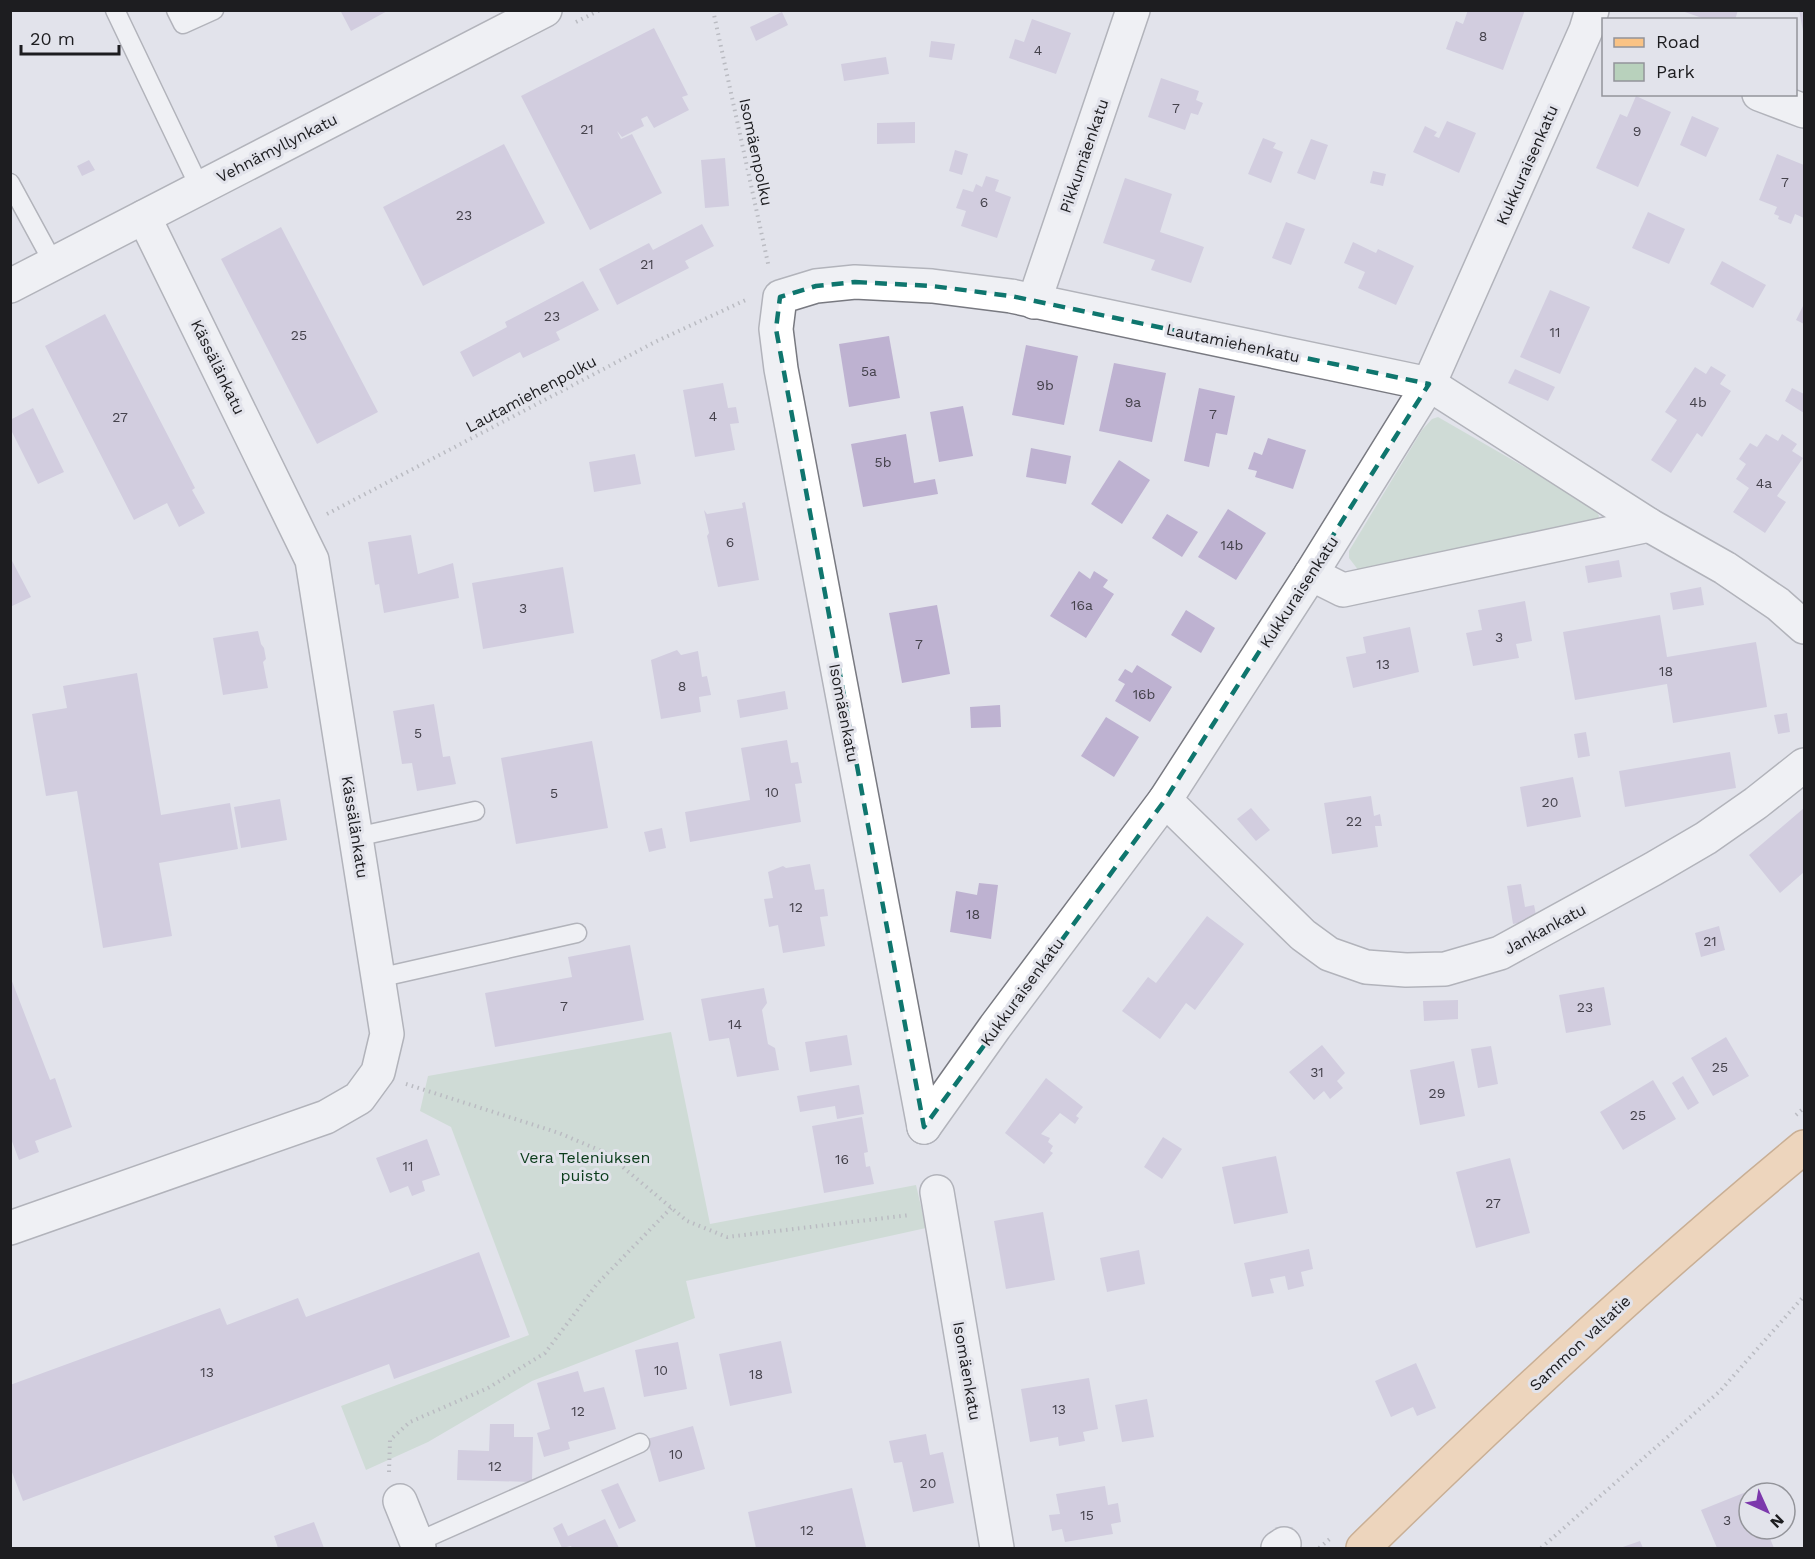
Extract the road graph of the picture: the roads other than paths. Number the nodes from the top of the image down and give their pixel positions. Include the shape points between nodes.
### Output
1 (115, 10) edge
2 (176, 10) edge
3 (214, 10) edge
4 (545, 10) edge
5 (1133, 10) edge
6 (1594, 26) edge
7 (1764, 96) edge
8 (1804, 111) edge
9 (10, 183) edge
10 (200, 188) junction
11 (144, 217) junction
12 (54, 264) junction
13 (10, 286) edge
14 (780, 297) joint
15 (1034, 302) junction
16 (1429, 384) junction
17 (1649, 525) junction
18 (1311, 574) junction
19 (1804, 627) edge
20 (1804, 765) edge
21 (1165, 800) junction
22 (475, 811) dead end
23 (356, 837) junction
24 (577, 933) dead end
25 (378, 978) junction
26 (924, 1127) joint
27 (1804, 1147) edge
28 (938, 1202) road end
29 (10, 1228) edge
30 (640, 1443) dead end
31 (400, 1501) road end
32 (418, 1545) edge
33 (998, 1548) edge
34 (1363, 1548) edge

1 - 10 lane
2 - 3 lane via 183,24
4 - 10 street, Vehnämyllynkatu
5 - 15 street, Pikkumäenkatu
6 - 16 street, Kukkuraisenkatu
7 - 8 street
9 - 12 lane
10 - 11 street, Vehnämyllynkatu
11 - 12 street, Vehnämyllynkatu
11 - 23 street, Kässälänkatu via 312,560
12 - 13 street, Vehnämyllynkatu
14 - 15 street, Lautamiehenkatu via 816,286 855,282 932,286
14 - 26 street, Isomäenkatu via 776,329 781,369
15 - 16 street, Lautamiehenkatu
16 - 17 street, Lautamiehenkatu
16 - 18 street, Kukkuraisenkatu
17 - 18 street via 1343,590
17 - 19 street, Lautamiehenkatu via 1725,568
18 - 21 street, Kukkuraisenkatu
20 - 21 street, Jankankatu via 1706,838 1653,869 1500,953 1445,969 1366,967 1329,954 1303,935
21 - 26 street, Kukkuraisenkatu
22 - 23 lane
23 - 25 street, Kässälänkatu
24 - 25 lane
25 - 29 street, Kässälänkatu via 387,1034 378,1072 360,1098 326,1117
27 - 34 main road, Sammon valtatie via 1715,1220 1583,1339
28 - 33 street, Isomäenkatu
30 - 32 lane
31 - 32 street

